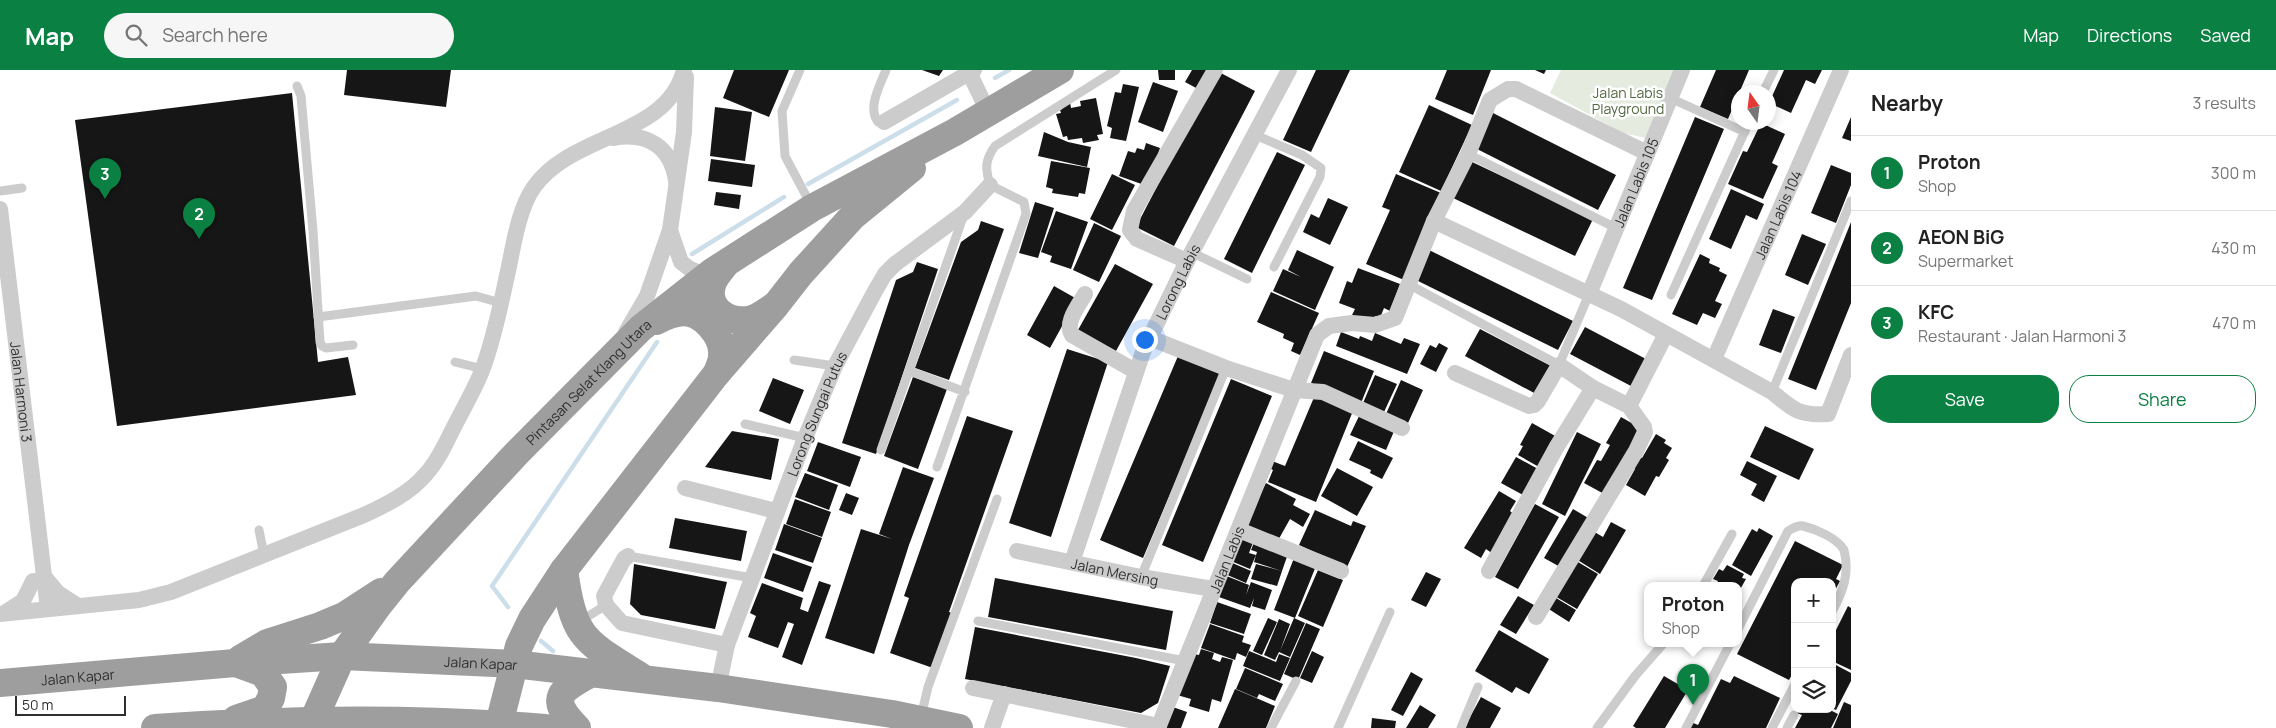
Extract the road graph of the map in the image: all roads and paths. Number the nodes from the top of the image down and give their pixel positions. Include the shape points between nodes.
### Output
1 (685, 70) edge
2 (800, 70) edge
3 (886, 70) edge
4 (1060, 70) edge
5 (1116, 70) edge
6 (1215, 70) edge
7 (1289, 70) edge
8 (1682, 70) edge
9 (1774, 70) edge
10 (1841, 70) edge
11 (970, 71) edge
12 (1766, 85) edge
13 (297, 86) dead end
14 (1670, 98) junction
15 (988, 112) junction
16 (884, 122) joint
17 (955, 132) junction
18 (1745, 132) joint
19 (1255, 136) junction
20 (594, 142) junction
21 (1647, 153) junction
22 (1468, 154) junction
23 (990, 185) junction
24 (22, 188) dead end
25 (678, 189) junction
26 (0, 190) edge
27 (1851, 203) edge
28 (812, 208) junction
29 (0, 209) edge
30 (965, 212) junction
31 (1434, 221) junction
32 (1616, 228) junction
33 (670, 230) junction
34 (1, 232) edge
35 (1189, 256) junction
36 (1274, 268) dead end
37 (718, 269) junction
38 (1247, 279) dead end
39 (1408, 284) junction
40 (1085, 294) dead end
41 (1589, 294) junction
42 (1671, 295) dead end
43 (0, 301) edge
44 (501, 303) junction
45 (776, 305) junction
46 (318, 317) junction
47 (641, 328) junction
48 (1666, 334) junction
49 (1150, 338) junction
50 (353, 345) dead end
51 (1851, 355) edge
52 (613, 356) junction
53 (1714, 359) junction
54 (794, 360) dead end
55 (455, 362) dead end
56 (1559, 365) junction
57 (835, 366) junction
58 (1226, 368) junction
59 (483, 369) junction
60 (910, 371) junction
61 (1135, 371) junction
62 (717, 373) junction
63 (1455, 373) dead end
64 (1593, 388) junction
65 (1294, 390) junction
66 (965, 392) junction
67 (1772, 392) junction
68 (1629, 406) junction
69 (745, 424) dead end
70 (1402, 428) dead end
71 (805, 438) junction
72 (881, 450) dead end
73 (937, 466) dead end
74 (685, 488) dead end
75 (997, 499) dead end
76 (776, 511) junction
77 (259, 530) dead end
78 (1238, 530) junction
79 (1732, 534) dead end
80 (1017, 551) dead end
81 (264, 555) junction
82 (628, 556) joint
83 (1072, 562) junction
84 (564, 570) junction
85 (1342, 571) dead end
86 (1489, 571) dead end
87 (38, 578) junction
88 (752, 578) junction
89 (1141, 578) junction
90 (398, 582) junction
91 (1705, 582) edge
92 (1213, 589) junction
93 (1836, 604) edge
94 (606, 605) junction
95 (78, 606) junction
96 (42, 610) junction
97 (1390, 612) dead end
98 (1, 614) edge
99 (1536, 617) dead end
100 (978, 621) dead end
101 (1742, 621) edge
102 (576, 624) junction
103 (727, 645) junction
104 (1660, 647) edge
105 (1728, 647) edge
106 (342, 656) junction
107 (1185, 661) junction
108 (235, 663) junction
109 (514, 664) junction
110 (592, 673) junction
111 (646, 679) junction
112 (1296, 681) dead end
113 (0, 683) edge
114 (1478, 686) dead end
115 (718, 688) junction
116 (973, 688) dead end
117 (1791, 692) edge
118 (1004, 694) junction
119 (1794, 715) dead end
120 (920, 720) junction
121 (213, 724) junction
122 (312, 724) edge
123 (499, 726) edge
124 (1158, 727) edge
125 (155, 728) edge
126 (545, 728) edge
127 (577, 728) edge
128 (959, 728) edge
129 (992, 728) edge
130 (1272, 728) edge
131 (1338, 728) edge
132 (1461, 728) edge
133 (1597, 728) edge
134 (1686, 728) edge
135 (1772, 728) edge
136 (1787, 728) edge

1 - 20 street via 673,96 659,108 623,131
1 - 25 street via 684,132
2 - 28 lane via 782,111 785,156
3 - 16 lane via 873,112 878,122
4 - 15 highway, Pintasan Selat Klang Utara
5 - 23 lane via 996,146 986,158
6 - 35 street via 1134,211 1130,230 1138,239
7 - 19 street, Lorong Labis
8 - 14 street, Jalan Labis 105
9 - 12 lane
10 - 53 street, Jalan Labis 104
11 - 15 street
11 - 16 street
13 - 46 lane via 301,96 310,192
14 - 18 lane
14 - 21 street, Jalan Labis 105
15 - 17 highway, Pintasan Selat Klang Utara
17 - 28 highway, Pintasan Selat Klang Utara
17 - 45 highway, Pintasan Selat Klang Utara via 852,218 800,273
18 - 42 lane
19 - 35 street, Lorong Labis
19 - 36 lane via 1302,155 1321,168 1320,177
20 - 25 street via 623,136 652,141 671,162
20 - 44 street via 550,168 533,188 520,220
21 - 22 street, Jalan Labis via 1516,89 1490,100
21 - 32 street, Jalan Labis 105
22 - 31 street, Jalan Labis
22 - 32 lane
23 - 30 street, Lorong Sungai Putus
23 - 66 lane via 1024,202 1026,214
24 - 26 lane
25 - 33 street
27 - 67 lane
28 - 37 highway, Pintasan Selat Klang Utara
29 - 34 street, Jalan Harmoni 3
30 - 57 street, Lorong Sungai Putus via 885,274
30 - 60 lane
31 - 39 street, Jalan Labis
31 - 41 street
32 - 41 street, Jalan Labis 105
33 - 37 street via 681,262 700,273
33 - 52 street via 647,296
34 - 87 street, Jalan Harmoni 3
35 - 38 lane
35 - 49 street, Lorong Labis
37 - 45 highway via 712,283 712,297 716,310 726,318 754,319
37 - 47 highway, Pintasan Selat Klang Utara
39 - 56 lane
39 - 65 street, Jalan Labis via 1395,318 1375,325 1329,326 1317,336
40 - 61 street via 1069,323 1072,335
41 - 48 street
41 - 56 lane
43 - 87 street, Jalan Harmoni 3
44 - 46 lane via 476,296
44 - 59 street
45 - 62 highway, Pintasan Selat Klang Utara
46 - 50 lane via 322,346
47 - 52 highway, Pintasan Selat Klang Utara
47 - 62 highway via 671,313 698,314 719,338 722,356
48 - 53 street
48 - 68 street
49 - 58 street
49 - 61 street, Lorong Labis
51 - 67 street via 1828,414 1810,415 1794,411
52 - 90 highway, Pintasan Selat Klang Utara via 516,454
53 - 67 street
54 - 57 lane
55 - 59 lane
56 - 63 street via 1538,401 1529,406
56 - 64 street
57 - 71 street, Lorong Sungai Putus
58 - 65 street
58 - 89 lane
59 - 81 street via 440,455 410,489 364,515
60 - 66 lane
60 - 72 lane
61 - 83 street, Lorong Labis
62 - 84 highway, Pintasan Selat Klang Utara
64 - 68 street
64 - 86 street via 1556,448
65 - 70 street via 1323,392
65 - 78 street, Jalan Labis
66 - 73 lane
68 - 99 street via 1644,427 1641,442
69 - 71 lane
71 - 76 street, Lorong Sungai Putus
74 - 76 street
75 - 120 lane via 928,687
76 - 88 street, Lorong Sungai Putus
77 - 81 lane
78 - 85 street
78 - 92 street, Jalan Labis
79 - 91 lane
80 - 83 street, Jalan Mersing
81 - 95 street via 171,592 139,600
82 - 88 lane
82 - 94 street via 604,596
83 - 89 street, Jalan Mersing
84 - 102 highway
84 - 109 highway, Pintasan Selat Klang Utara via 532,619
87 - 95 street
87 - 96 street, Jalan Harmoni 3
87 - 98 street via 23,601
88 - 103 street, Lorong Sungai Putus
89 - 92 street, Jalan Mersing
90 - 106 highway, Pintasan Selat Klang Utara
90 - 108 highway via 344,616 267,643
92 - 107 street, Jalan Labis
93 - 101 lane via 1846,579 1844,550 1833,539 1797,526 1788,531
94 - 102 lane
94 - 103 street via 622,623
95 - 96 street
96 - 98 street
97 - 131 lane
100 - 107 lane
102 - 111 highway via 584,637 597,648
103 - 115 street, Lorong Sungai Putus
104 - 133 lane
105 - 134 lane
106 - 108 highway, Jalan Kapar
106 - 109 highway, Jalan Kapar
106 - 122 highway, Pintasan Selat Klang Utara
107 - 124 street, Jalan Labis
108 - 113 highway, Jalan Kapar
108 - 121 highway via 263,673 272,687 271,698 264,709 251,715
109 - 110 highway, Jalan Kapar
109 - 123 highway, Pintasan Selat Klang Utara
110 - 111 highway, Jalan Kapar
110 - 127 highway via 562,692 560,704 563,714
111 - 115 highway, Jalan Kapar
112 - 130 lane
114 - 132 lane
115 - 120 highway, Jalan Kapar
116 - 118 street
117 - 135 lane
118 - 124 street
118 - 129 street
119 - 136 lane
120 - 128 highway, Jalan Kapar
121 - 122 highway
121 - 125 highway
122 - 123 highway
123 - 126 highway

